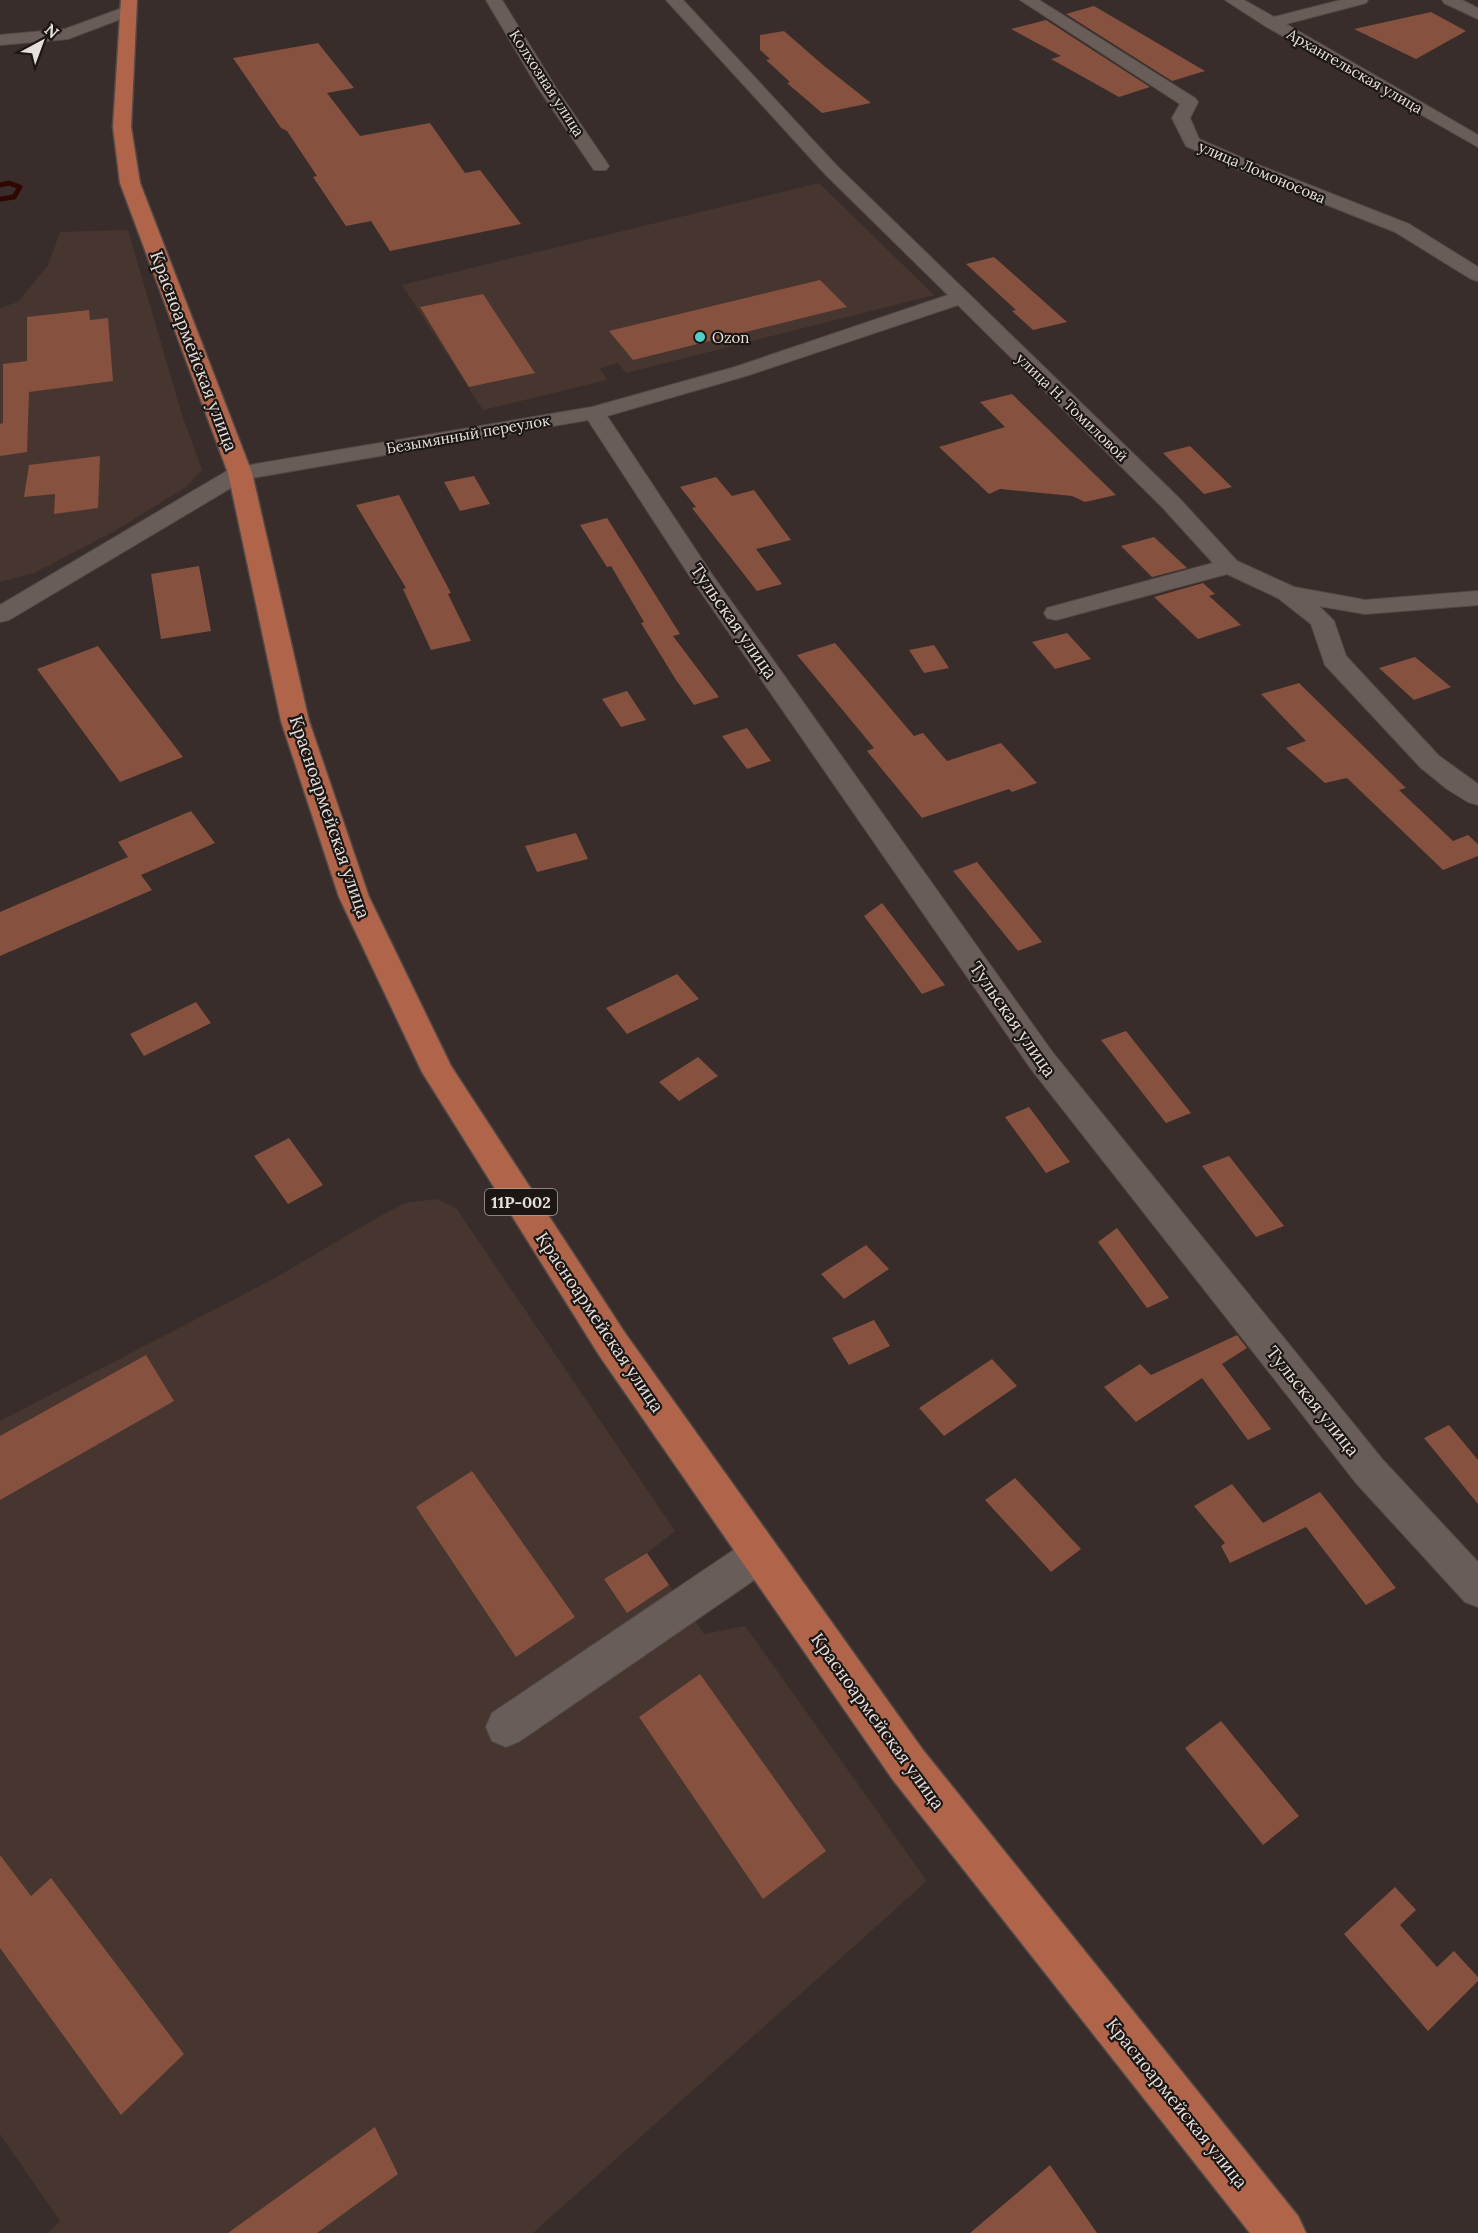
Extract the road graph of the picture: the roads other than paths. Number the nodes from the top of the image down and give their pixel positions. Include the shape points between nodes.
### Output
1 (494, 0) edge
2 (675, 0) edge
3 (1028, 0) edge
4 (1233, 0) edge
5 (1360, 0) edge
6 (1450, 0) edge
7 (1478, 14) edge
8 (1271, 23) junction
9 (120, 27) edge
10 (68, 34) junction
11 (0, 40) edge
12 (1478, 142) edge
13 (600, 166) dead end
14 (1478, 275) edge
15 (960, 298) junction
16 (594, 413) junction
17 (240, 473) junction
18 (1229, 567) junction
19 (1287, 593) junction
20 (1478, 598) edge
21 (1056, 613) dead end
22 (0, 615) edge
23 (1477, 795) edge
24 (760, 1554) junction
25 (1478, 1589) edge
26 (506, 1727) dead end
27 (1281, 2233) edge

1 - 13 street, Колхозная улица
2 - 15 street, улица Н. Томиловой via 831,170
3 - 14 street, улица Ломоносова via 1189,102 1181,118 1192,142 1402,228
4 - 8 street, Архангельская улица
5 - 8 street
6 - 7 street
8 - 12 street, Архангельская улица
9 - 10 street
9 - 10 street
9 - 17 main road, Красноармейская улица / 11Р-002 via 122,127 130,183
10 - 11 street
15 - 16 street, Безымянный переулок via 742,371
15 - 18 street, улица Н. Томиловой via 1171,503
16 - 17 street, Безымянный переулок
16 - 25 street, Тульская улица via 701,575 1042,1061 1369,1471
17 - 22 street, Безымянный переулок
17 - 24 main road, Красноармейская улица / 11Р-002 via 298,732 354,897 438,1072 612,1344
18 - 19 street, улица Н. Томиловой
18 - 21 street
19 - 20 street via 1365,607
19 - 23 street, улица Н. Томиловой via 1322,621 1334,659 1430,762
24 - 26 street
24 - 27 main road, Красноармейская улица / 11Р-002 via 908,1765

